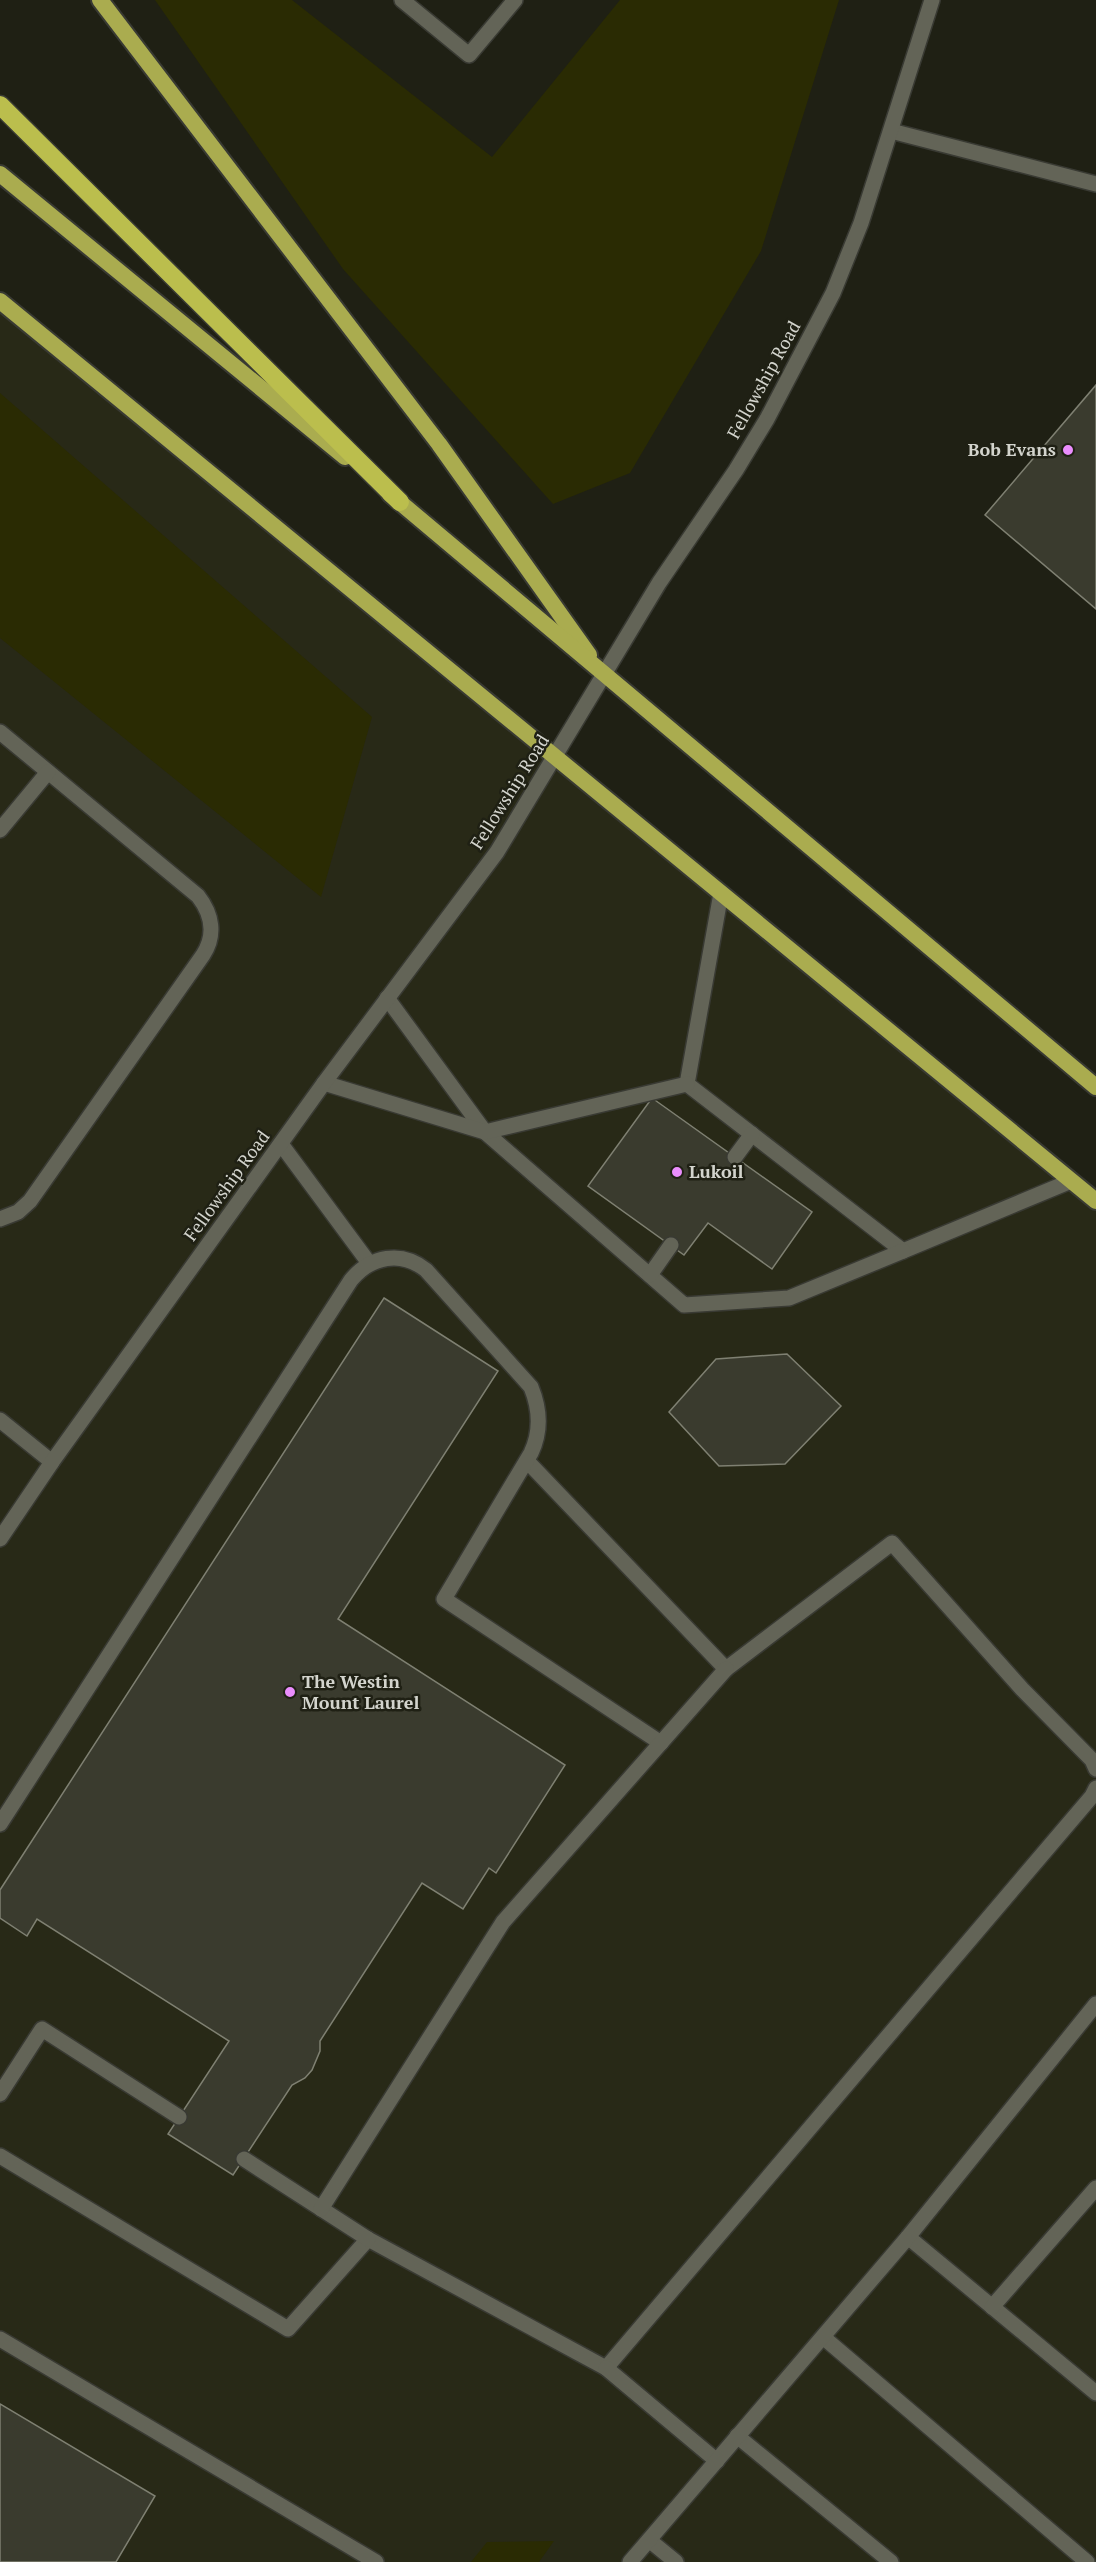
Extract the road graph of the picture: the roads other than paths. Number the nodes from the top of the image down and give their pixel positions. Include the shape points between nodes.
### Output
1 (100, 0) edge
2 (402, 0) edge
3 (515, 0) edge
4 (932, 0) edge
5 (0, 105) edge
6 (891, 131) junction
7 (0, 174) edge
8 (1096, 184) edge
9 (0, 302) edge
10 (400, 502) junction
11 (604, 675) junction
12 (0, 732) edge
13 (555, 759) junction
14 (48, 772) junction
15 (0, 830) edge
16 (721, 893) junction
17 (387, 998) junction
18 (324, 1083) junction
19 (687, 1084) junction
20 (1096, 1087) edge
21 (485, 1132) junction
22 (752, 1134) junction
23 (281, 1144) junction
24 (735, 1157) dead end
25 (1071, 1181) junction
26 (1096, 1201) edge
27 (0, 1219) edge
28 (671, 1245) dead end
29 (903, 1251) junction
30 (369, 1263) junction
31 (650, 1275) junction
32 (0, 1420) edge
33 (527, 1461) junction
34 (52, 1462) junction
35 (0, 1539) edge
36 (726, 1668) junction
37 (661, 1743) junction
38 (1096, 1769) edge
39 (1096, 1788) edge
40 (0, 1824) edge
41 (1096, 2004) edge
42 (0, 2094) edge
43 (179, 2117) dead end
44 (0, 2156) edge
45 (244, 2159) dead end
46 (1096, 2188) edge
47 (321, 2209) junction
48 (908, 2237) junction
49 (368, 2239) junction
50 (992, 2307) junction
51 (823, 2337) junction
52 (0, 2339) edge
53 (606, 2368) junction
54 (1096, 2393) edge
55 (737, 2436) junction
56 (717, 2461) junction
57 (649, 2540) junction
58 (376, 2562) edge
59 (630, 2562) edge
60 (676, 2562) edge
61 (891, 2562) edge
62 (1087, 2562) edge

1 - 11 highway via 439,444
2 - 3 street via 469,55
4 - 6 street, Fellowship Road
5 - 10 highway
6 - 8 street
6 - 11 street, Fellowship Road via 861,223 802,356 736,470 659,583
7 - 10 highway
9 - 13 highway
10 - 11 highway
11 - 13 street, Fellowship Road
11 - 20 highway
12 - 14 street
13 - 16 highway
13 - 17 street, Fellowship Road via 497,852
14 - 15 street
14 - 27 street via 198,896 209,915 211,936 203,956 30,1201 18,1212
16 - 19 street
16 - 25 highway
17 - 18 street, Fellowship Road
17 - 21 street
18 - 21 street
18 - 23 street, Fellowship Road
19 - 21 street
19 - 22 street
21 - 31 street
22 - 24 street
22 - 29 street
23 - 30 street
23 - 34 street, Fellowship Road
25 - 26 highway
25 - 29 street
28 - 31 street
29 - 31 street via 789,1298 684,1305
30 - 33 street via 399,1257 422,1266 531,1387 537,1403 538,1429
30 - 40 street via 351,1280
32 - 34 street
33 - 36 street
33 - 37 street via 444,1599
34 - 35 street, Fellowship Road
36 - 37 street
36 - 38 street via 892,1543 1022,1689 1092,1760
37 - 47 street via 503,1922
39 - 53 street
41 - 48 street
42 - 43 street via 42,2029
44 - 49 street via 288,2329
45 - 47 street
46 - 50 street
47 - 49 street
48 - 50 street
48 - 51 street
49 - 53 street
50 - 54 street
51 - 55 street
51 - 62 street
52 - 58 street
53 - 56 street
55 - 56 street
55 - 61 street
56 - 57 street
57 - 59 street
57 - 60 street

